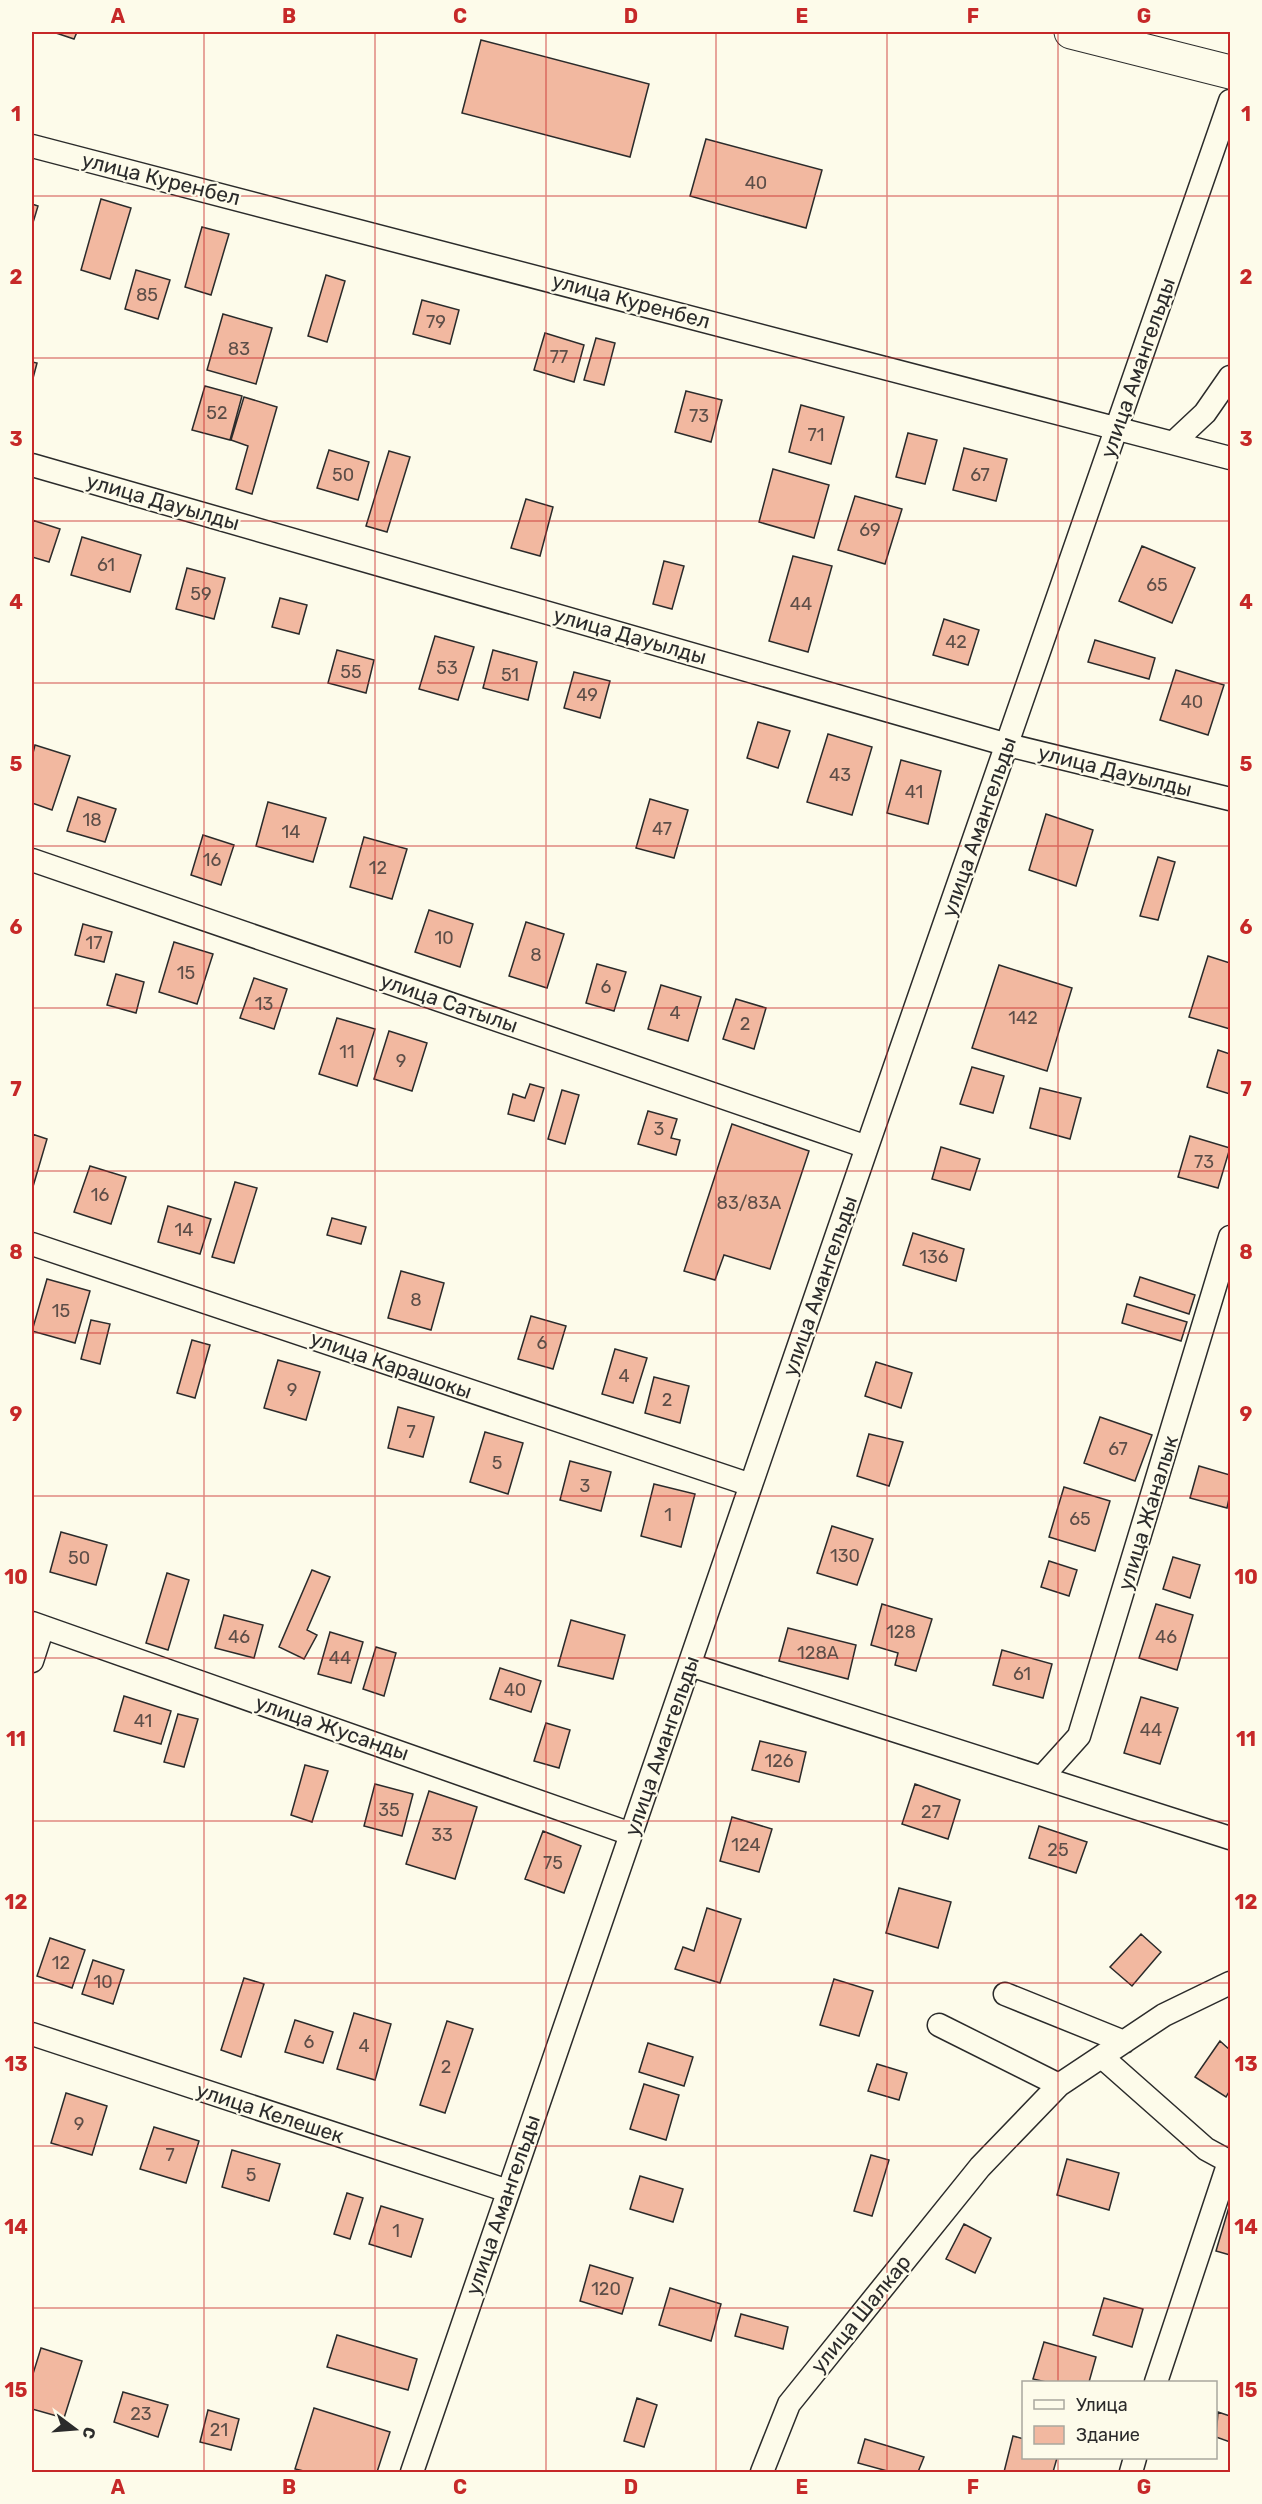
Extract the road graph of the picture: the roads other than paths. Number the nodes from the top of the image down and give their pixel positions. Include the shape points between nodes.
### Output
1 (1071, 32) edge
2 (1230, 72) edge
3 (1230, 101) edge
4 (32, 146) edge
5 (1230, 377) edge
6 (1117, 429) junction
7 (1173, 443) junction
8 (1230, 458) edge
9 (32, 465) edge
10 (1008, 745) junction
11 (1230, 799) edge
12 (32, 860) edge
13 (867, 1148) junction
14 (1230, 1237) edge
15 (32, 1244) edge
16 (752, 1485) junction
17 (38, 1625) edge
18 (32, 1661) edge
19 (690, 1665) junction
20 (1042, 1777) junction
21 (632, 1834) junction
22 (1230, 1838) edge
23 (1230, 1983) edge
24 (1005, 1994) dead end
25 (939, 2025) dead end
26 (32, 2034) edge
27 (1124, 2042) junction
28 (1102, 2056) junction
29 (1059, 2085) junction
30 (1230, 2162) edge
31 (508, 2192) junction
32 (1156, 2381) edge
33 (412, 2472) edge
34 (762, 2472) edge

1 - 2 highway
3 - 6 street, улица Амангельды
4 - 6 street, улица Куренбел
5 - 7 street via 1204,413
6 - 7 street, улица Куренбел
6 - 10 street, улица Амангельды
7 - 8 street, улица Куренбел
9 - 10 street, улица Дауылды
10 - 11 street, улица Дауылды
10 - 13 street, улица Амангельды
12 - 13 street, улица Сатылы
13 - 16 street, улица Амангельды
14 - 20 street, улица Жаналык via 1079,1736
15 - 16 street, улица Карашокы
16 - 19 street, улица Амангельды
17 - 18 street
17 - 21 street, улица Жусанды
19 - 20 street
19 - 21 street, улица Амангельды
20 - 22 street
21 - 31 street, улица Амангельды
23 - 27 street, улица Шалкар via 1164,2015
24 - 27 street
25 - 29 street
26 - 31 street, улица Келешек
27 - 28 street, улица Шалкар
28 - 29 street, улица Шалкар
28 - 30 street via 1206,2149
29 - 34 street, улица Шалкар via 980,2167 789,2404
30 - 32 street
31 - 33 street, улица Амангельды

